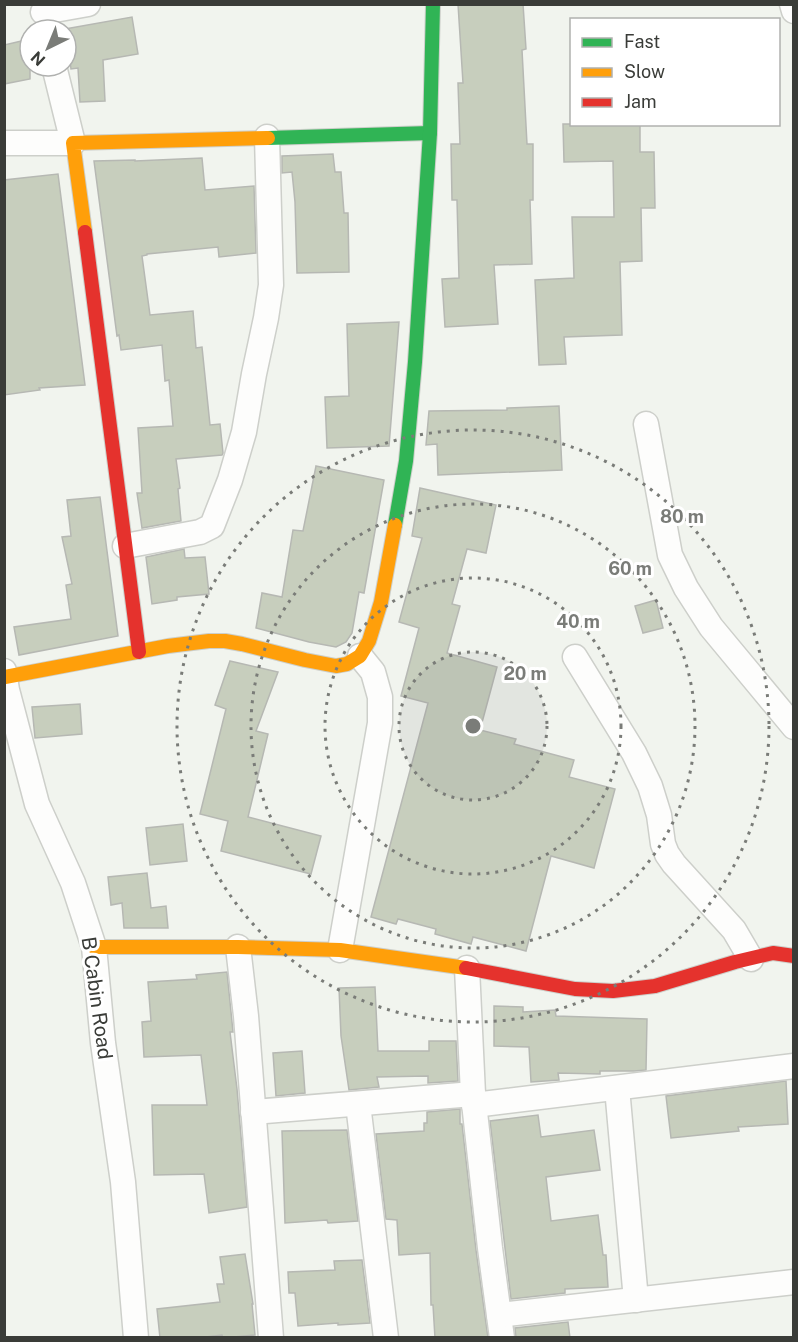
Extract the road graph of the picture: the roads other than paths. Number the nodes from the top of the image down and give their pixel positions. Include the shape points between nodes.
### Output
1 (88, 4) edge
2 (433, 4) edge
3 (792, 4) edge
4 (794, 11) edge
5 (43, 16) edge
6 (57, 78) edge
7 (430, 133) junction
8 (267, 136) junction
9 (4, 143) edge
10 (73, 143) junction
11 (646, 424) dead end
12 (125, 546) junction
13 (139, 652) junction
14 (360, 656) junction
15 (574, 657) dead end
16 (4, 671) edge
17 (5, 677) edge
18 (794, 727) edge
19 (794, 936) edge
20 (94, 947) junction
21 (238, 947) junction
22 (340, 950) junction
23 (773, 956) edge
24 (467, 968) junction
25 (794, 1066) edge
26 (617, 1088) junction
27 (474, 1099) junction
28 (358, 1104) junction
29 (254, 1112) junction
30 (794, 1282) edge
31 (636, 1300) junction
32 (500, 1326) edge
33 (136, 1338) edge
34 (271, 1338) edge
35 (386, 1338) edge

1 - 5 street
2 - 7 street
3 - 4 street
6 - 10 street
7 - 8 street
7 - 14 street via 406,461 381,602
8 - 10 street
8 - 12 street via 271,285 244,432 230,480 212,526 200,532
9 - 10 street
10 - 12 street
11 - 18 street via 670,555 686,588 711,627
12 - 13 street
13 - 14 street via 217,641 336,666
13 - 17 street
14 - 22 street via 373,672 380,697 380,723
15 - 23 street via 650,786 667,854 734,930
16 - 17 street, B Cabin Road
17 - 20 street, B Cabin Road via 37,804 73,883
19 - 23 street
20 - 21 street
20 - 33 street, B Cabin Road via 123,1182
21 - 22 street
21 - 29 street
22 - 24 street
23 - 24 street via 656,986 614,991 575,989
24 - 27 street
25 - 26 street
26 - 27 street
26 - 31 street
27 - 28 street
27 - 32 street
28 - 29 street
28 - 35 street
29 - 34 street
30 - 31 street
31 - 32 street

